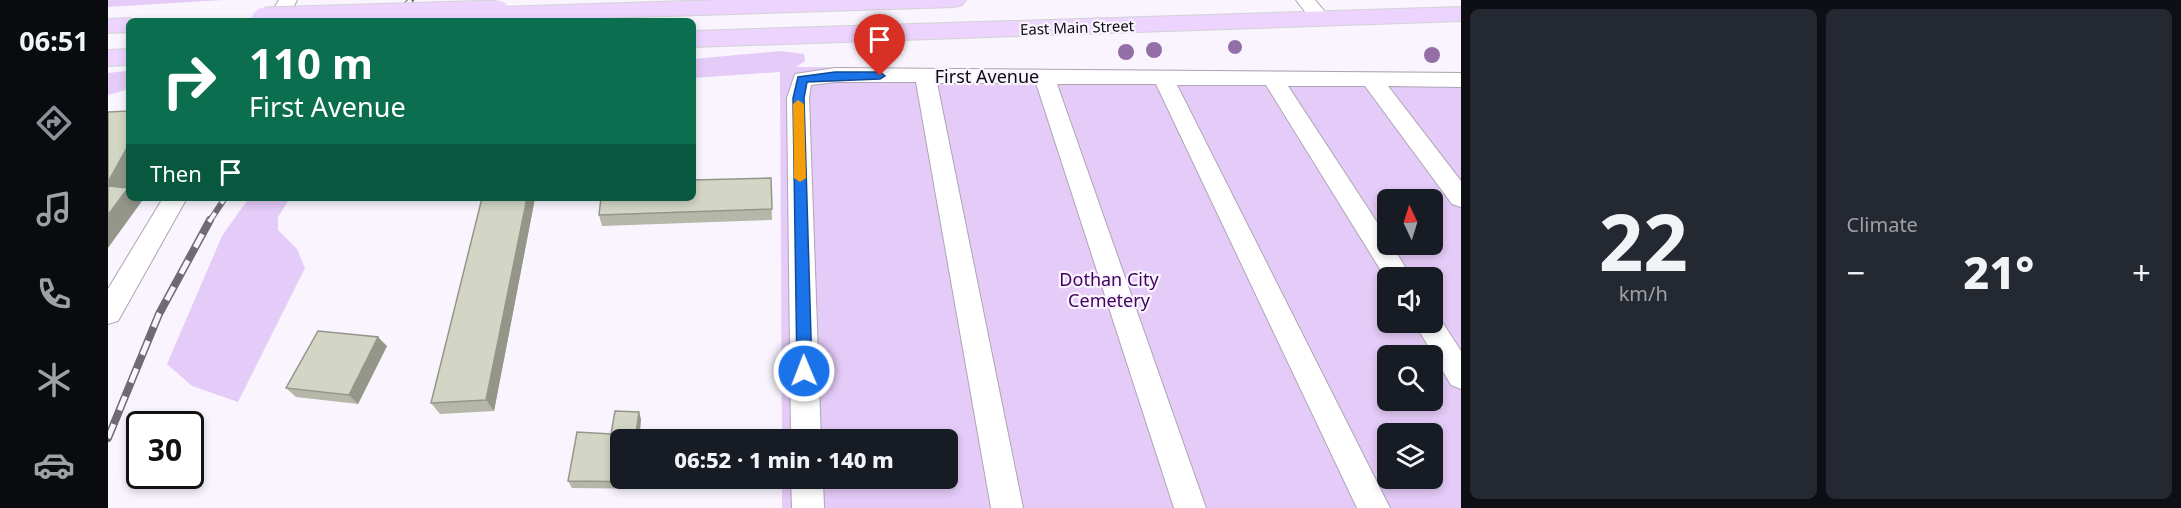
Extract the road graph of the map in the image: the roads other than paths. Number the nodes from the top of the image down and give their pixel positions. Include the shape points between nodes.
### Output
1 (288, 0) edge
2 (954, 0) edge
3 (1305, 0) edge
4 (1461, 14) edge
5 (278, 18) edge
6 (364, 18) edge
7 (1321, 19) junction
8 (696, 39) edge
9 (126, 57) edge
10 (108, 58) edge
11 (925, 76) junction
12 (1044, 77) junction
13 (1163, 78) junction
14 (1273, 78) junction
15 (1371, 79) junction
16 (1461, 80) edge
17 (1461, 198) edge
18 (173, 201) edge
19 (1392, 267) edge
20 (108, 313) edge
21 (1434, 333) edge
22 (1461, 376) edge
23 (806, 429) edge
24 (807, 489) edge
25 (808, 508) edge
26 (1007, 508) edge
27 (1190, 508) edge
28 (1374, 508) edge

1 - 5 street
2 - 6 main road, bridge
3 - 7 street
4 - 7 main road, East Main Street
7 - 8 main road, East Main Street
9 - 10 main road
11 - 12 street, First Avenue
11 - 23 street, First Avenue via 835,75 802,79 798,98
11 - 26 street
12 - 13 street, First Avenue
12 - 27 street
13 - 14 street, First Avenue
13 - 28 street
14 - 15 street, First Avenue
14 - 19 street
15 - 16 street, First Avenue
15 - 17 street
18 - 20 street
21 - 22 street
24 - 25 street

